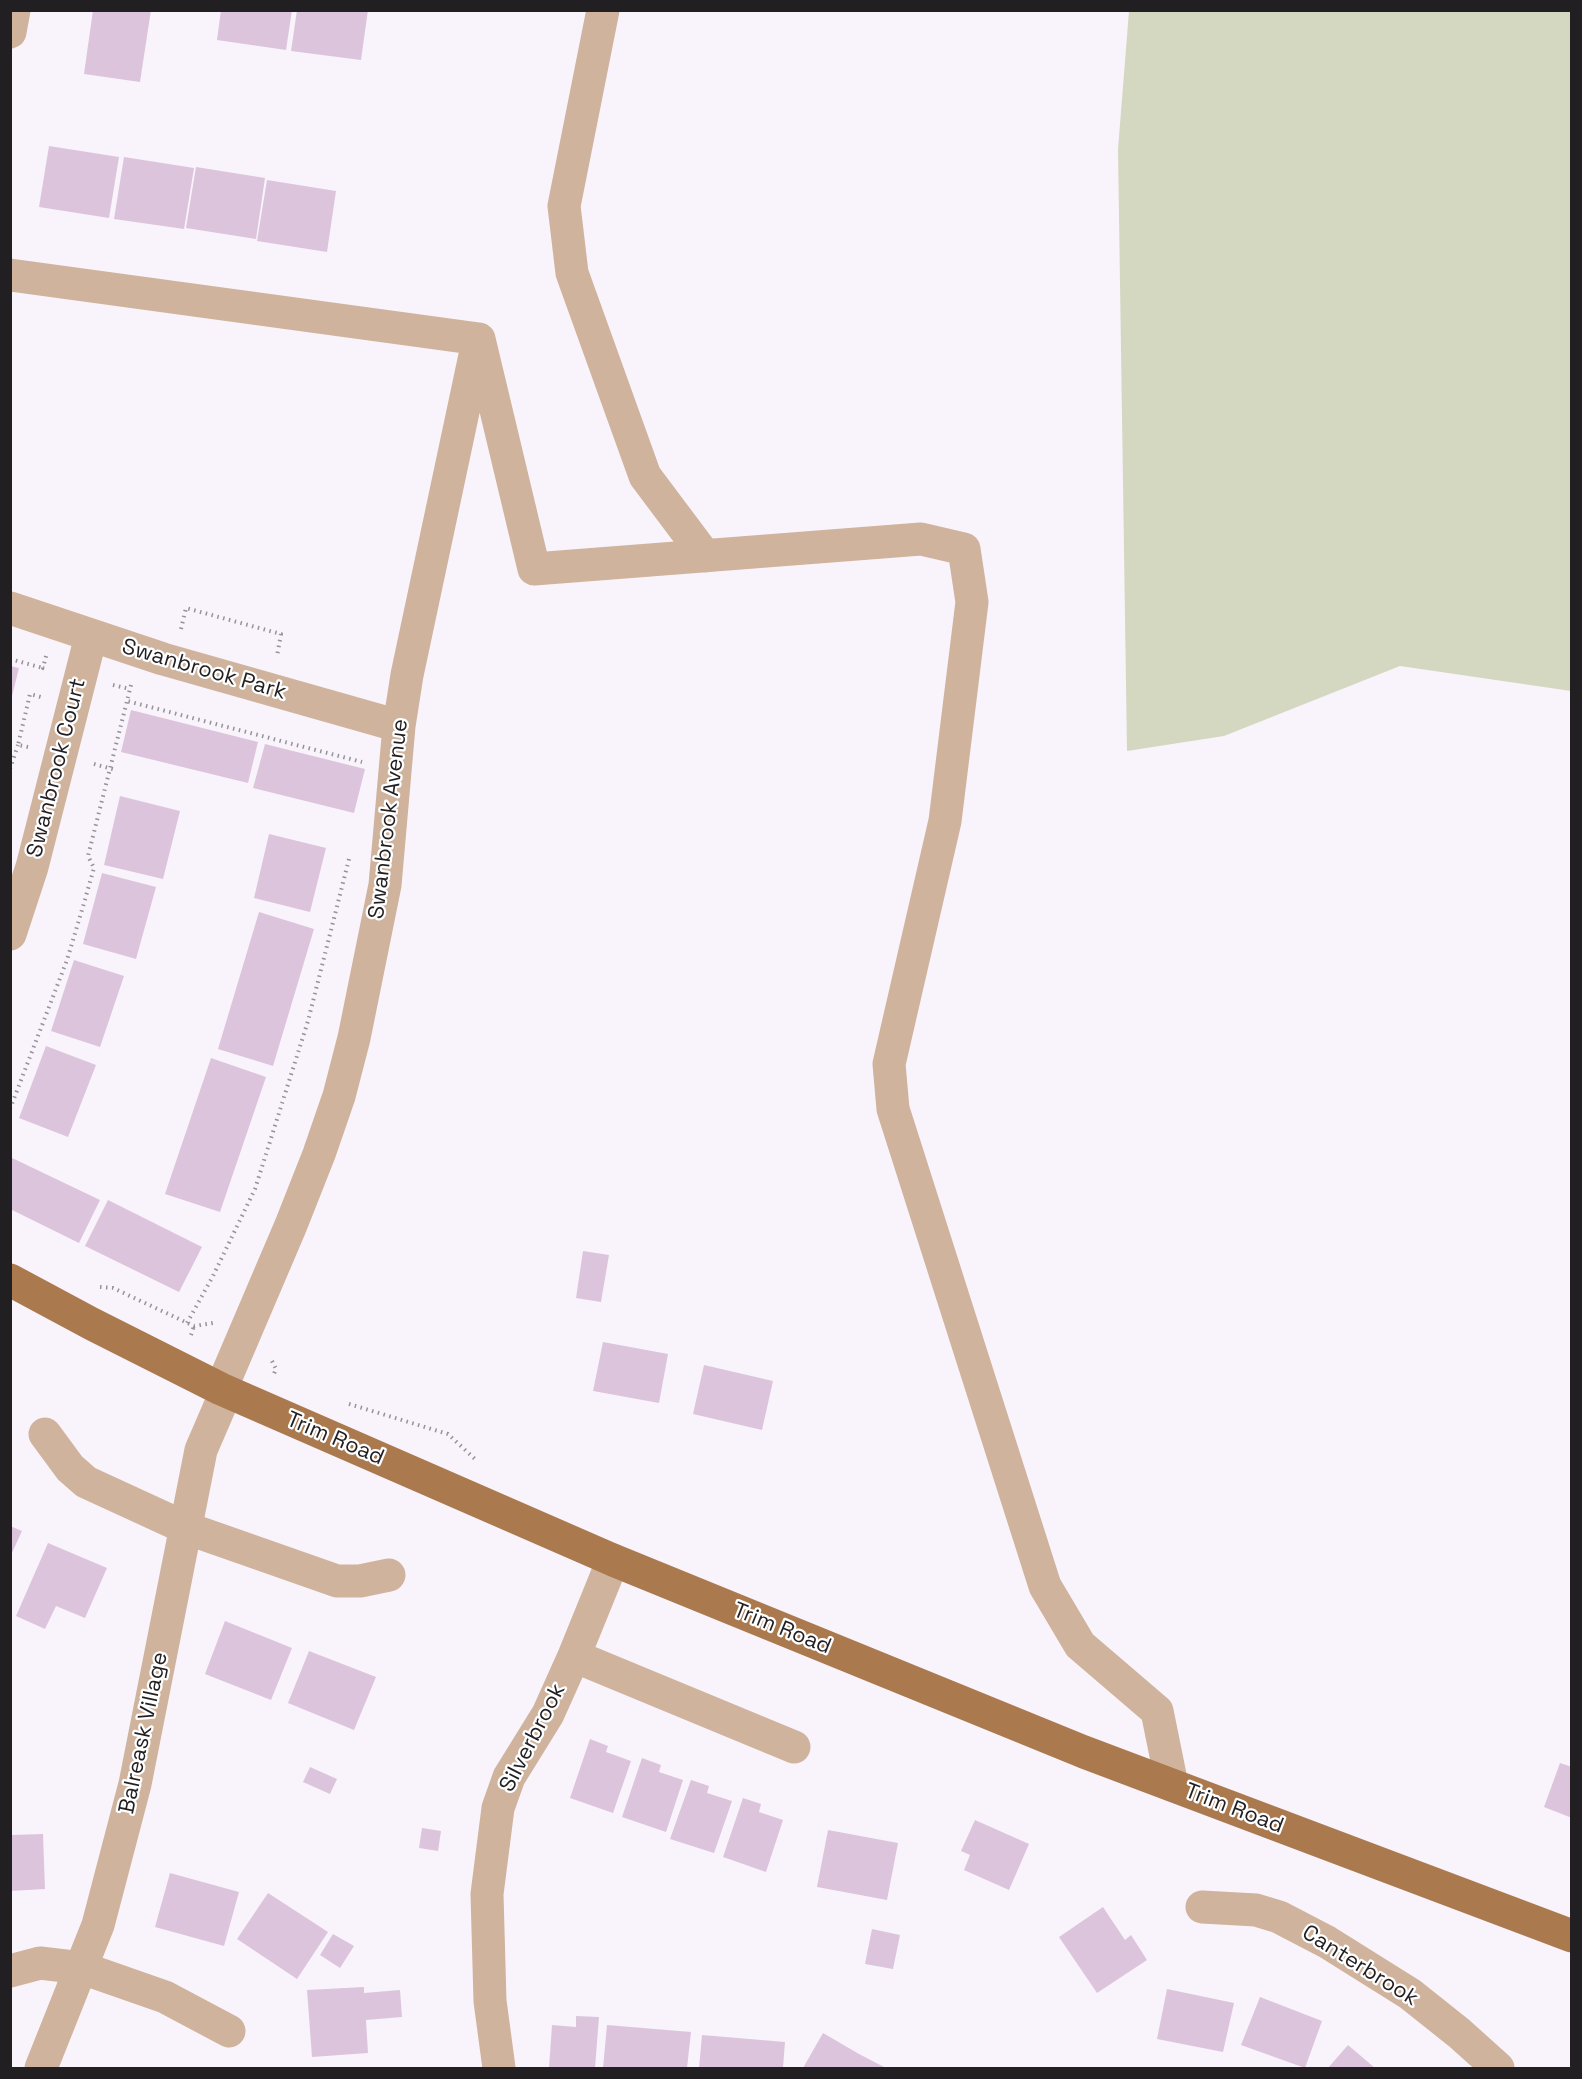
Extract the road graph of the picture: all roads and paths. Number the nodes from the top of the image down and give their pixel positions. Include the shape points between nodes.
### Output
1 (14, 10) edge
2 (603, 10) edge
3 (10, 32) edge
4 (10, 275) edge
5 (479, 339) junction
6 (705, 556) junction
7 (10, 608) edge
8 (91, 636) junction
9 (140, 651) junction
10 (10, 659) edge
11 (43, 668) dead end
12 (127, 701) junction
13 (399, 726) junction
14 (18, 745) dead end
15 (364, 763) dead end
16 (10, 769) edge
17 (352, 846) dead end
18 (10, 934) edge
19 (10, 1109) edge
20 (10, 1280) edge
21 (96, 1287) dead end
22 (216, 1322) dead end
23 (187, 1323) junction
24 (194, 1326) junction
25 (191, 1335) dead end
26 (224, 1390) junction
27 (45, 1434) dead end
28 (186, 1528) junction
29 (613, 1560) junction
30 (389, 1575) dead end
31 (574, 1656) junction
32 (794, 1747) dead end
33 (1172, 1785) junction
34 (1202, 1907) dead end
35 (1572, 1936) edge
36 (81, 1968) junction
37 (10, 1971) edge
38 (229, 2031) dead end
39 (41, 2068) edge
40 (499, 2068) edge
41 (1498, 2068) edge

1 - 3 street
2 - 6 street via 564,207 572,273 645,476
4 - 5 street
5 - 6 street via 534,569
5 - 13 street, Swanbrook Avenue via 406,675
6 - 33 street via 921,539 964,549 972,602 946,810 889,1064 893,1109 1045,1586 1080,1645 1157,1711
7 - 8 street, Swanbrook Park
8 - 9 street, Swanbrook Park
8 - 18 street, Swanbrook Court via 32,867
9 - 12 path
9 - 13 street, Swanbrook Park
10 - 11 path
12 - 15 path
12 - 19 path via 88,856 94,868 84,903 67,960
13 - 26 street, Swanbrook Avenue via 385,885 339,1096
14 - 16 path
17 - 23 path via 308,1021 262,1167 235,1231
20 - 26 main road, Trim Road
21 - 23 path via 113,1288
22 - 24 path
23 - 24 path
24 - 25 path
26 - 28 street, Balreask Village via 201,1450
26 - 29 main road, Trim Road
27 - 28 street via 70,1468 86,1482
28 - 30 street via 337,1581
28 - 36 street, Balreask Village via 135,1784 98,1925
29 - 31 street, Silverbrook
29 - 33 main road, Trim Road
31 - 32 street
31 - 40 street, Silverbrook via 548,1714 509,1777 498,1808 487,1894 490,2001
33 - 35 main road, Trim Road
34 - 41 street, Canterbrook via 1256,1910 1279,1917 1327,1942 1410,1994
36 - 37 street via 40,1963
36 - 38 street via 165,1997
36 - 39 street, Balreask Village

